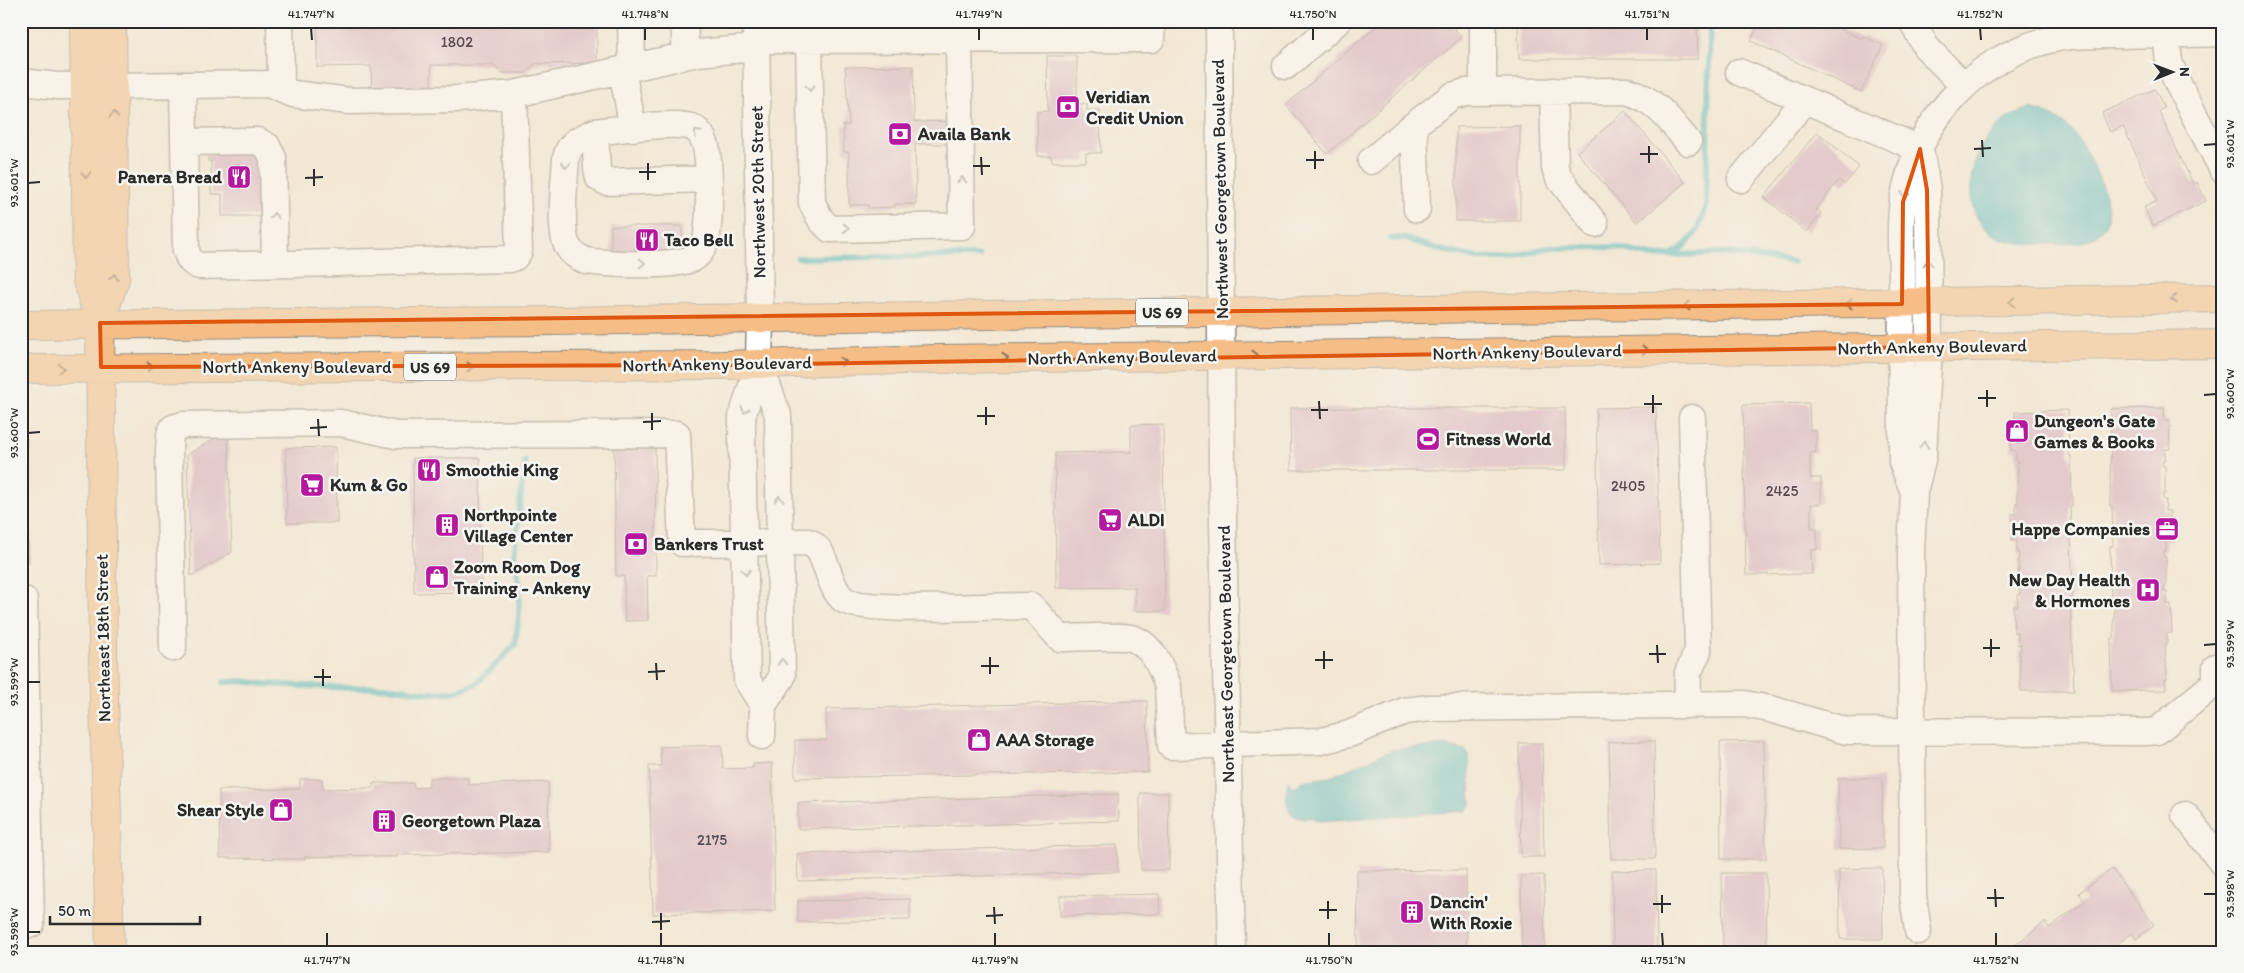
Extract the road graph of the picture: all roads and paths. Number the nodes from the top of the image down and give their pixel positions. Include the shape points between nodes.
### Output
1 (84, 21) edge
2 (112, 21) edge
3 (280, 21) edge
4 (631, 21) edge
5 (684, 21) edge
6 (1152, 21) edge
7 (1219, 21) edge
8 (1338, 21) edge
9 (1483, 21) edge
10 (1912, 21) edge
11 (2101, 28) edge
12 (2223, 33) edge
13 (2166, 34) junction
14 (756, 36) edge
15 (809, 39) junction
16 (958, 40) junction
17 (686, 55) junction
18 (1152, 56) dead end
19 (1010, 57) dead end
20 (1286, 66) dead end
21 (627, 69) junction
22 (1739, 72) dead end
23 (21, 82) edge
24 (183, 85) junction
25 (1963, 85) junction
26 (84, 86) junction
27 (114, 86) junction
28 (281, 89) junction
29 (1483, 91) junction
30 (1553, 91) junction
31 (514, 94) junction
32 (1804, 100) junction
33 (1414, 125) junction
34 (633, 128) junction
35 (595, 132) junction
36 (184, 142) junction
37 (1688, 142) dead end
38 (1920, 149) junction
39 (1371, 161) dead end
40 (2223, 170) edge
41 (708, 179) junction
42 (1741, 179) dead end
43 (1418, 209) dead end
44 (1595, 224) dead end
45 (275, 264) junction
46 (2223, 298) edge
47 (1929, 303) junction
48 (1902, 304) junction
49 (1221, 312) junction
50 (760, 318) junction
51 (100, 323) junction
52 (21, 325) edge
53 (2223, 344) edge
54 (1929, 347) junction
55 (1901, 348) junction
56 (1222, 356) junction
57 (759, 363) junction
58 (101, 367) junction
59 (21, 369) edge
60 (1692, 418) dead end
61 (1914, 492) junction
62 (780, 541) junction
63 (746, 542) junction
64 (21, 600) edge
65 (173, 648) dead end
66 (2223, 667) edge
67 (763, 705) junction
68 (1688, 705) junction
69 (1912, 733) junction
70 (762, 736) dead end
71 (1228, 745) junction
72 (2185, 815) dead end
73 (2223, 864) edge
74 (21, 924) edge
75 (1918, 931) dead end
76 (110, 952) edge
77 (1232, 952) edge

1 - 26 main road
2 - 27 main road
3 - 28 street
4 - 21 street
5 - 17 street
6 - 16 street via 1151,39
7 - 49 street, Northwest Georgetown Boulevard
8 - 20 street
9 - 29 street
10 - 25 street via 1926,47
11 - 13 street
11 - 25 street via 2028,46 1987,66
12 - 13 street
13 - 40 street via 2169,62 2178,84
14 - 15 street
14 - 17 street
14 - 50 street, Northwest 20th Street
15 - 16 street
15 -> 16 street via 812,203 821,220 830,228 962,226
17 - 21 street
18 - 19 street
21 - 31 street
21 - 34 street
22 - 32 street
23 - 26 street
24 - 27 street
24 - 28 street via 268,84
24 - 36 street
25 - 38 street via 1940,112
26 -> 51 main road via 87,280
51 -> 27 main road via 116,279
28 - 31 street via 292,94 349,101 457,99
29 - 30 street
29 - 33 street via 1452,96
30 - 37 street via 1616,90 1638,94 1653,103
30 - 44 street via 1555,168 1559,178
31 - 45 street via 519,251 515,256 510,259
32 - 38 street
32 - 42 street
33 - 39 street
33 - 43 street
34 - 35 street
41 -> 34 street via 706,146 701,134 692,127
35 - 41 street via 597,169 599,178 606,182
35 -> 41 street via 574,141 566,158 563,232 568,247 586,261 679,263 695,257 707,235
45 -> 36 street via 273,158 267,146 257,140
36 - 45 street via 188,258 200,266
47 -> 38 street via 1927,190
38 -> 48 street via 1903,202
46 -> 47 main road, US 69
47 - 48 main road, US 69
47 - 54 street
48 -> 49 main road, US 69
48 - 55 street
49 - 50 main road, US 69
49 - 56 street, Northwest Georgetown Boulevard
50 - 51 main road, US 69
50 - 57 street, Northwest 20th Street
51 - 52 main road, US 69
51 - 58 main road, Northeast 18th Street
53 - 54 main road, North Ankeny Boulevard / US 69
54 - 55 main road, North Ankeny Boulevard / US 69
61 -> 54 street via 1923,456
56 -> 55 main road, North Ankeny Boulevard / US 69
55 - 61 street via 1902,462
57 -> 56 main road, North Ankeny Boulevard / US 69
56 - 71 street, Northeast Georgetown Boulevard
58 -> 57 main road, North Ankeny Boulevard / US 69
62 -> 57 street via 778,415
57 -> 63 street via 742,417
59 -> 58 main road, North Ankeny Boulevard / US 69
58 - 76 main road, Northeast 18th Street
60 - 68 street via 1698,651 1688,673
61 - 69 street via 1911,551
62 - 63 street
67 -> 62 street via 782,677
62 - 71 street via 809,542 820,550 837,590 843,599 853,604 887,607 1032,606 1060,638 1130,638 1152,652 1165,676 1172,746
63 - 65 street via 682,543 677,434 396,435 341,423 183,425 173,428 169,451
63 -> 67 street via 747,680
64 - 74 street via 24,600 31,924
66 - 69 street via 2216,667 2216,682 2157,731
67 - 70 street
68 - 69 street via 1744,704 1847,732
68 - 71 street via 1430,708 1405,712 1349,734 1321,741
69 - 75 street via 1914,896
71 - 77 street, Northeast Georgetown Boulevard
72 - 73 street

